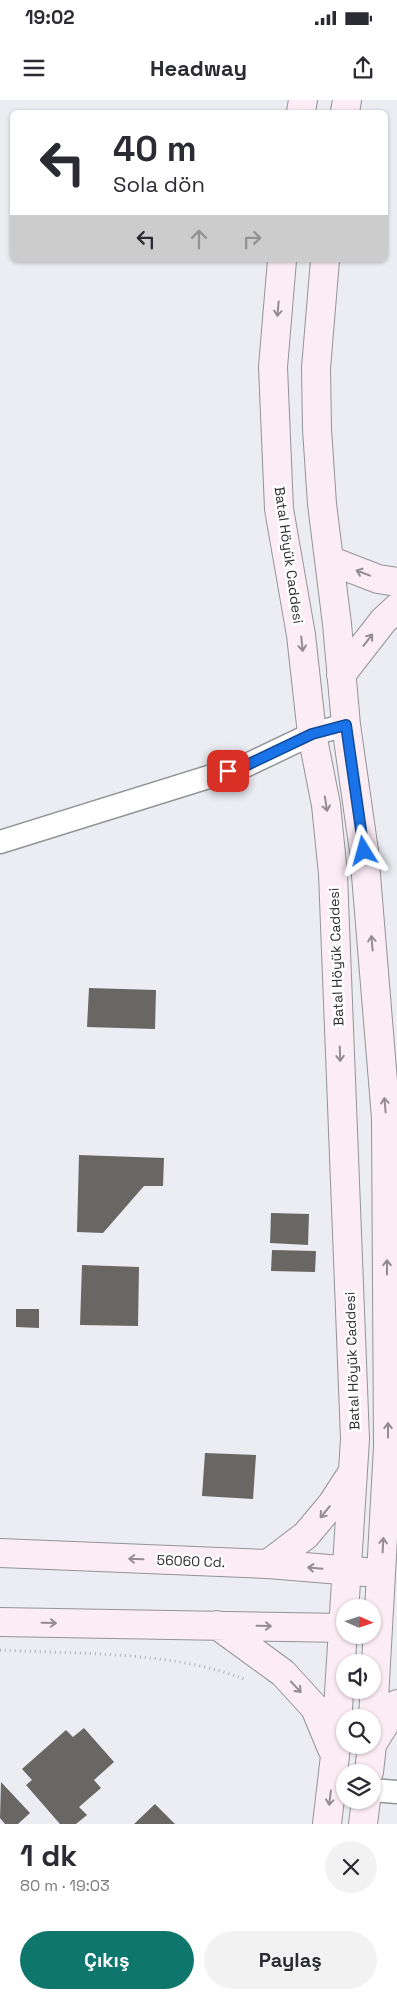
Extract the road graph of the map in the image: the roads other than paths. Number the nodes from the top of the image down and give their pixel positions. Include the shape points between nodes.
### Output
1 (282, 262) edge
2 (325, 262) edge
3 (329, 560) junction
4 (397, 582) edge
5 (397, 608) edge
6 (341, 675) junction
7 (346, 725) junction
8 (312, 734) junction
9 (0, 842) edge
10 (353, 1472) junction
11 (392, 1485) edge
12 (0, 1553) edge
13 (268, 1564) junction
14 (347, 1570) junction
15 (389, 1574) edge
16 (346, 1599) edge
17 (0, 1622) edge
18 (217, 1625) junction
19 (336, 1628) edge
20 (383, 1629) edge
21 (343, 1644) edge
22 (397, 1704) edge
23 (375, 1709) edge
24 (381, 1730) edge
25 (335, 1756) junction
26 (381, 1791) edge
27 (397, 1792) edge
28 (365, 1809) edge
29 (327, 1824) edge
30 (363, 1824) edge

1 -> 8 main road, Batal Höyük Caddesi via 273,367 280,509 301,635
2 - 3 main road via 316,368 316,420
4 -> 3 main road via 378,579
3 - 6 main road
6 -> 5 main road
6 - 7 main road
7 - 8 street
11 -> 7 main road via 386,1118 364,851
8 - 9 street via 247,765
8 -> 10 main road, Batal Höyük Caddesi via 326,805 333,874 355,1439
10 -> 13 main road via 306,1535
10 - 14 main road, Batal Höyük Caddesi
15 -> 11 main road
13 -> 12 main road, 56060 Cd.
14 -> 13 main road, 56060 Cd.
14 - 15 main road, 56060 Cd.
14 - 16 main road, Batal Höyük Caddesi
15 - 20 main road
17 -> 18 main road
18 -> 19 main road
18 -> 25 main road via 283,1673 315,1708
20 - 23 main road
21 - 25 main road, Batal Höyük Caddesi
22 - 24 main road
25 -> 29 main road, Batal Höyük Caddesi
26 - 27 street
28 - 30 main road

